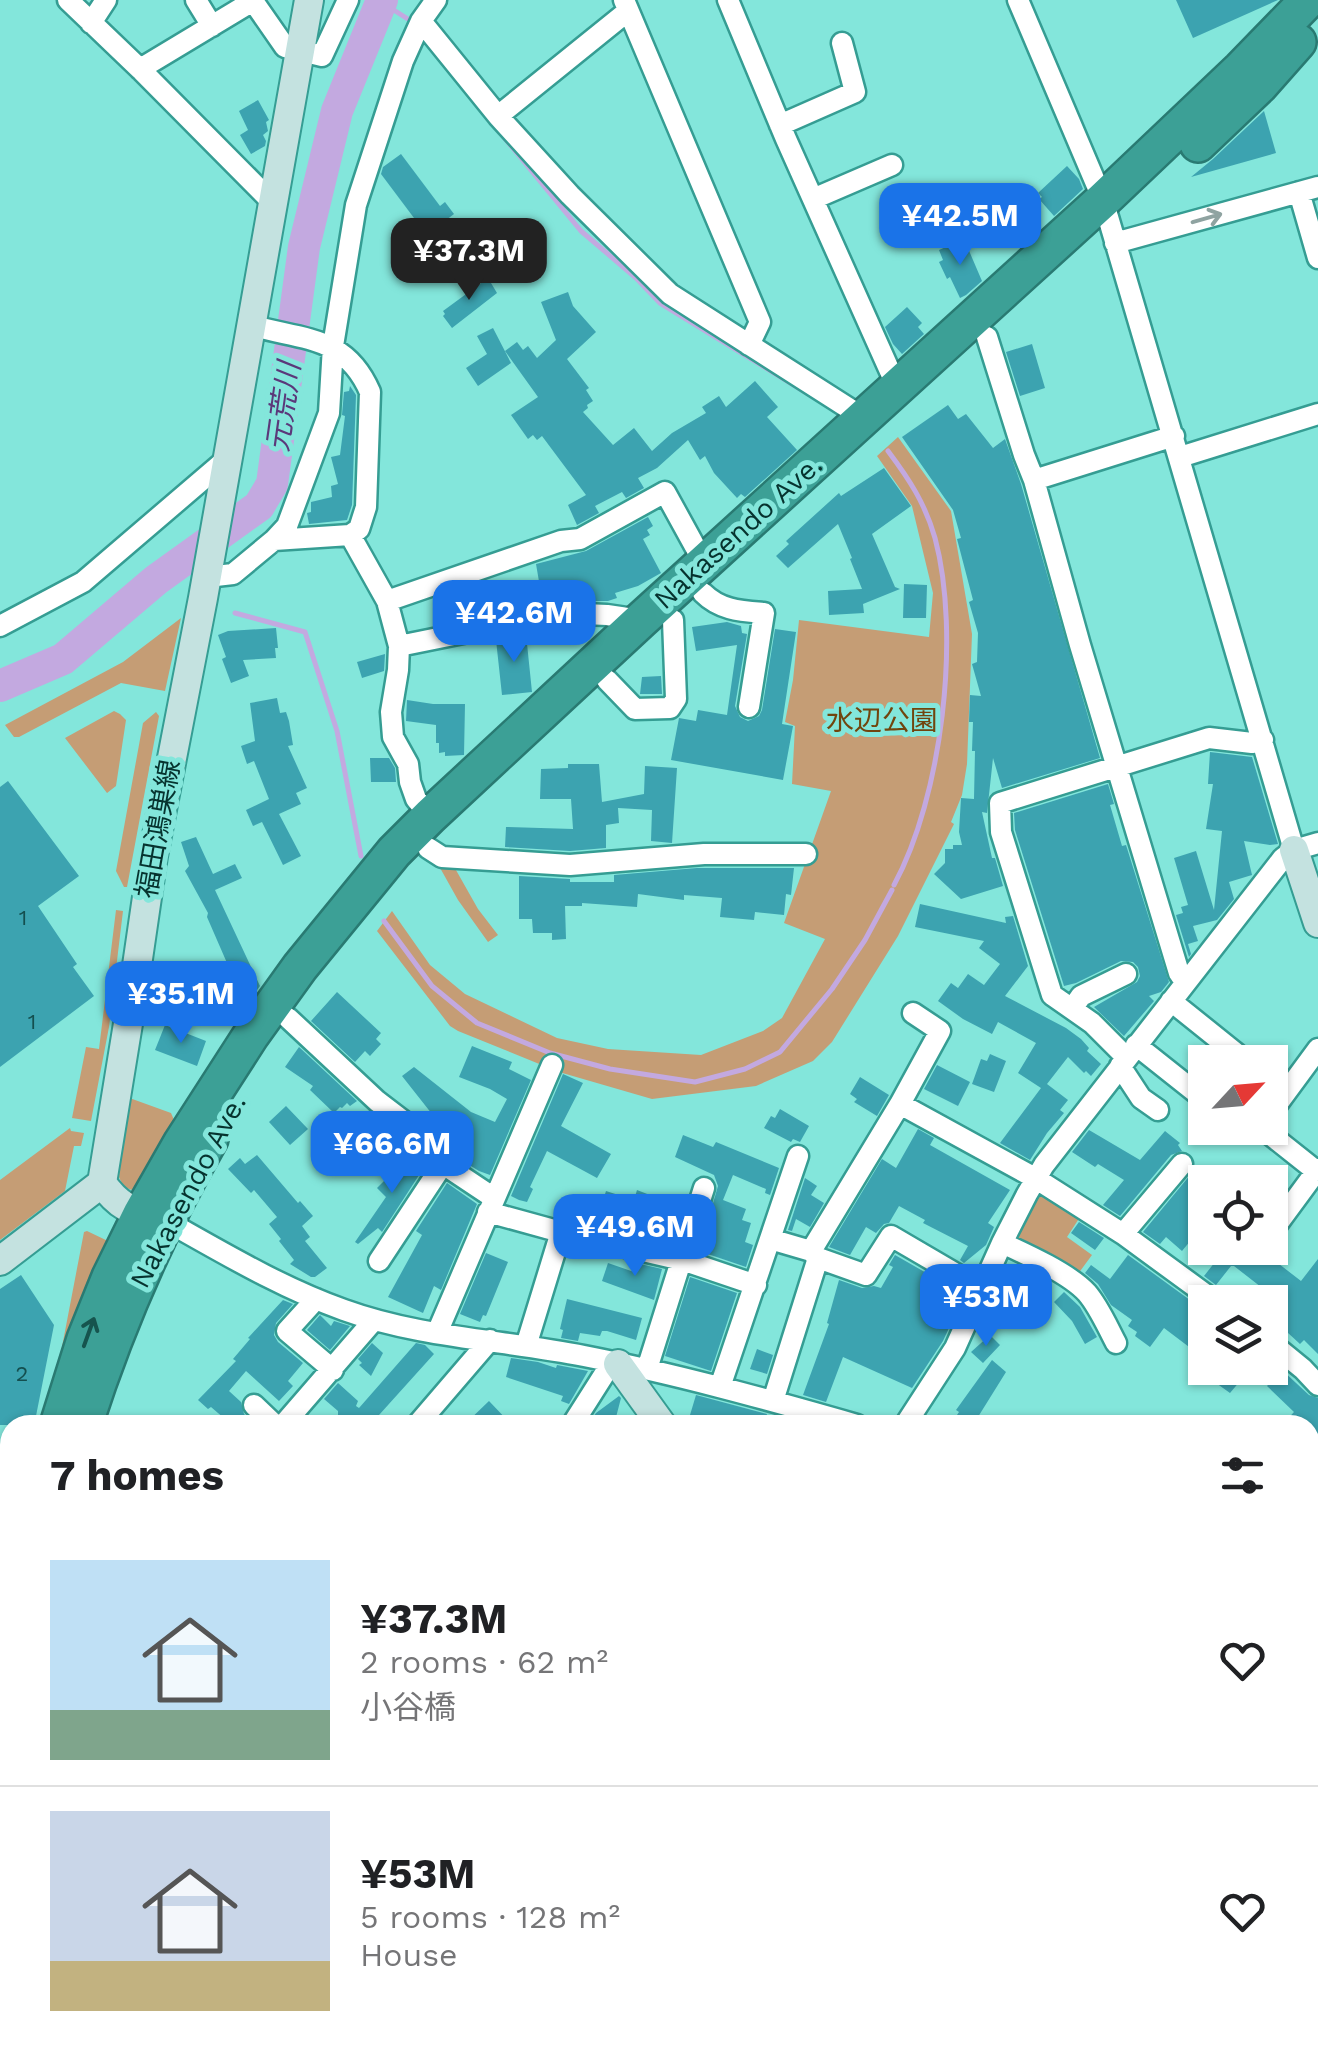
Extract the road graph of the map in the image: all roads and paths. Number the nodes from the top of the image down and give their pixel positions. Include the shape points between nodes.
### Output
1 (68, 0) edge
2 (106, 0) edge
3 (196, 0) edge
4 (309, 0) edge
5 (348, 0) edge
6 (436, 0) edge
7 (728, 0) edge
8 (1018, 0) edge
9 (1308, 0) edge
10 (626, 5) edge
11 (1318, 19) edge
12 (420, 21) junction
13 (91, 22) junction
14 (212, 26) junction
15 (842, 43) dead end
16 (300, 52) junction
17 (140, 69) junction
18 (498, 116) junction
19 (780, 126) junction
20 (892, 166) dead end
21 (1308, 189) edge
22 (813, 200) junction
23 (273, 204) junction
24 (1110, 223) junction
25 (1318, 258) edge
26 (261, 328) junction
27 (987, 337) junction
28 (328, 344) junction
29 (749, 344) junction
30 (897, 387) junction
31 (1318, 414) edge
32 (864, 418) junction
33 (1177, 446) junction
34 (227, 466) junction
35 (1034, 480) junction
36 (350, 535) junction
37 (274, 540) junction
38 (207, 577) junction
39 (703, 578) junction
40 (387, 602) junction
41 (657, 620) junction
42 (0, 626) edge
43 (399, 646) junction
44 (607, 680) junction
45 (749, 707) dead end
46 (1263, 740) junction
47 (1117, 765) junction
48 (429, 832) junction
49 (1306, 847) edge
50 (806, 854) dead end
51 (1318, 923) edge
52 (1126, 974) dead end
53 (1185, 982) junction
54 (1171, 1001) junction
55 (1072, 1009) junction
56 (913, 1012) dead end
57 (288, 1018) junction
58 (1226, 1045) edge
59 (1318, 1050) edge
60 (1128, 1057) junction
61 (552, 1065) dead end
62 (1188, 1090) edge
63 (1288, 1090) edge
64 (900, 1104) junction
65 (1158, 1110) dead end
66 (1284, 1145) edge
67 (798, 1156) dead end
68 (443, 1164) junction
69 (1182, 1164) dead end
70 (1317, 1170) edge
71 (1035, 1178) junction
72 (102, 1183) junction
73 (704, 1188) dead end
74 (491, 1205) junction
75 (1288, 1209) edge
76 (154, 1218) junction
77 (561, 1232) junction
78 (1123, 1234) junction
79 (770, 1239) junction
80 (1002, 1243) junction
81 (814, 1255) junction
82 (682, 1260) junction
83 (0, 1261) edge
84 (379, 1261) dead end
85 (756, 1285) junction
86 (1193, 1285) edge
87 (980, 1288) junction
88 (316, 1299) junction
89 (374, 1320) junction
90 (437, 1333) junction
91 (490, 1340) junction
92 (1116, 1343) dead end
93 (526, 1346) junction
94 (1288, 1358) edge
95 (615, 1363) junction
96 (333, 1370) junction
97 (648, 1370) junction
98 (1318, 1385) edge
99 (720, 1387) junction
100 (773, 1401) junction
101 (254, 1406) dead end
102 (61, 1415) edge
103 (87, 1415) edge
104 (266, 1415) edge
105 (289, 1415) edge
106 (426, 1415) edge
107 (579, 1415) edge
108 (654, 1415) edge
109 (822, 1415) edge
110 (911, 1415) edge

1 - 13 street
2 - 13 street
3 - 14 street
4 - 16 main road
5 - 16 street via 322,56
6 - 12 street
7 - 19 street
8 - 24 street
9 - 24 highway, Nakasendo Ave.
10 - 18 street
10 - 29 street via 760,322
11 - 24 highway, Nakasendo Ave. via 1260,85
12 - 18 street
12 - 28 street via 356,205
13 - 17 street
14 - 16 street via 253,2 285,47
14 - 17 street
15 - 19 street via 855,92
16 - 23 main road
17 - 23 street
18 - 29 street via 670,294
19 - 22 street
20 - 22 street
24 -> 21 street
21 - 25 street
22 - 30 street
23 - 26 main road
24 - 27 highway, Nakasendo Ave.
24 - 30 highway, Nakasendo Ave.
24 - 33 street
26 - 28 street
26 - 34 main road
27 - 35 street
27 - 39 highway, Nakasendo Ave.
28 - 36 street via 349,359 370,392 366,506
28 - 37 street via 328,413 287,526
29 - 32 street
30 - 32 highway, Nakasendo Ave.
31 - 33 street
32 - 39 highway, Nakasendo Ave.
33 - 35 street
33 - 46 street
34 - 38 main road, 福田鴻巣線
34 - 42 street via 83,582
35 - 47 street
36 - 37 street
36 - 40 street
37 - 38 street via 233,574
38 - 72 main road, 福田鴻巣線 via 150,871
39 - 40 street via 664,492 580,539
39 - 41 highway, Nakasendo Ave.
39 - 45 street via 713,603 764,613
40 - 43 street
41 - 43 street via 562,613
41 - 44 highway, Nakasendo Ave.
41 - 44 street via 676,699 670,708 635,709
41 - 48 highway, Nakasendo Ave.
43 - 48 street via 393,737
44 - 48 highway, Nakasendo Ave.
46 - 47 street via 1208,738
46 - 49 street
47 - 53 street
47 - 55 street via 999,807 1000,832 1052,995
48 - 50 street via 442,857 570,865
48 - 57 highway, Nakasendo Ave.
48 - 76 highway, Nakasendo Ave. via 394,852 270,1008 210,1096
49 - 51 main road
49 - 53 street via 1283,858
52 - 55 street via 1081,996
53 - 54 street
54 - 58 street
54 - 60 street
55 - 60 street
56 - 64 street via 940,1032
57 - 68 street
57 - 76 highway, Nakasendo Ave.
59 - 63 street
60 - 62 street
60 - 65 street via 1140,1098
60 - 71 street
61 - 74 street
64 - 71 street
64 - 81 street
66 - 70 street
67 - 79 street
68 - 74 street
68 - 84 street
69 - 78 street
70 - 75 street
71 - 78 street
71 - 80 street
72 - 76 main road via 114,1200
72 - 83 main road
73 - 82 street
74 - 77 street
74 - 90 street
76 - 88 street
102 -> 76 highway, Nakasendo Ave. via 110,1277
76 - 103 highway, Nakasendo Ave.
77 - 82 street
77 - 93 street
78 - 86 street
79 - 81 street
79 - 85 street
80 - 87 street
80 - 92 street via 1083,1288
81 - 87 street via 866,1275 891,1236
81 - 100 street
82 - 85 street
82 - 97 street
85 - 99 street
87 - 110 street via 955,1348
88 - 89 street
88 - 96 street via 287,1331
89 - 90 street
89 - 96 street
90 - 91 street
91 - 93 street
91 - 106 street
93 - 95 street
94 - 98 street
95 - 97 street
95 - 107 street
95 - 108 main road
96 - 105 street
97 - 99 street
99 - 100 street
100 - 109 street
101 - 104 street

